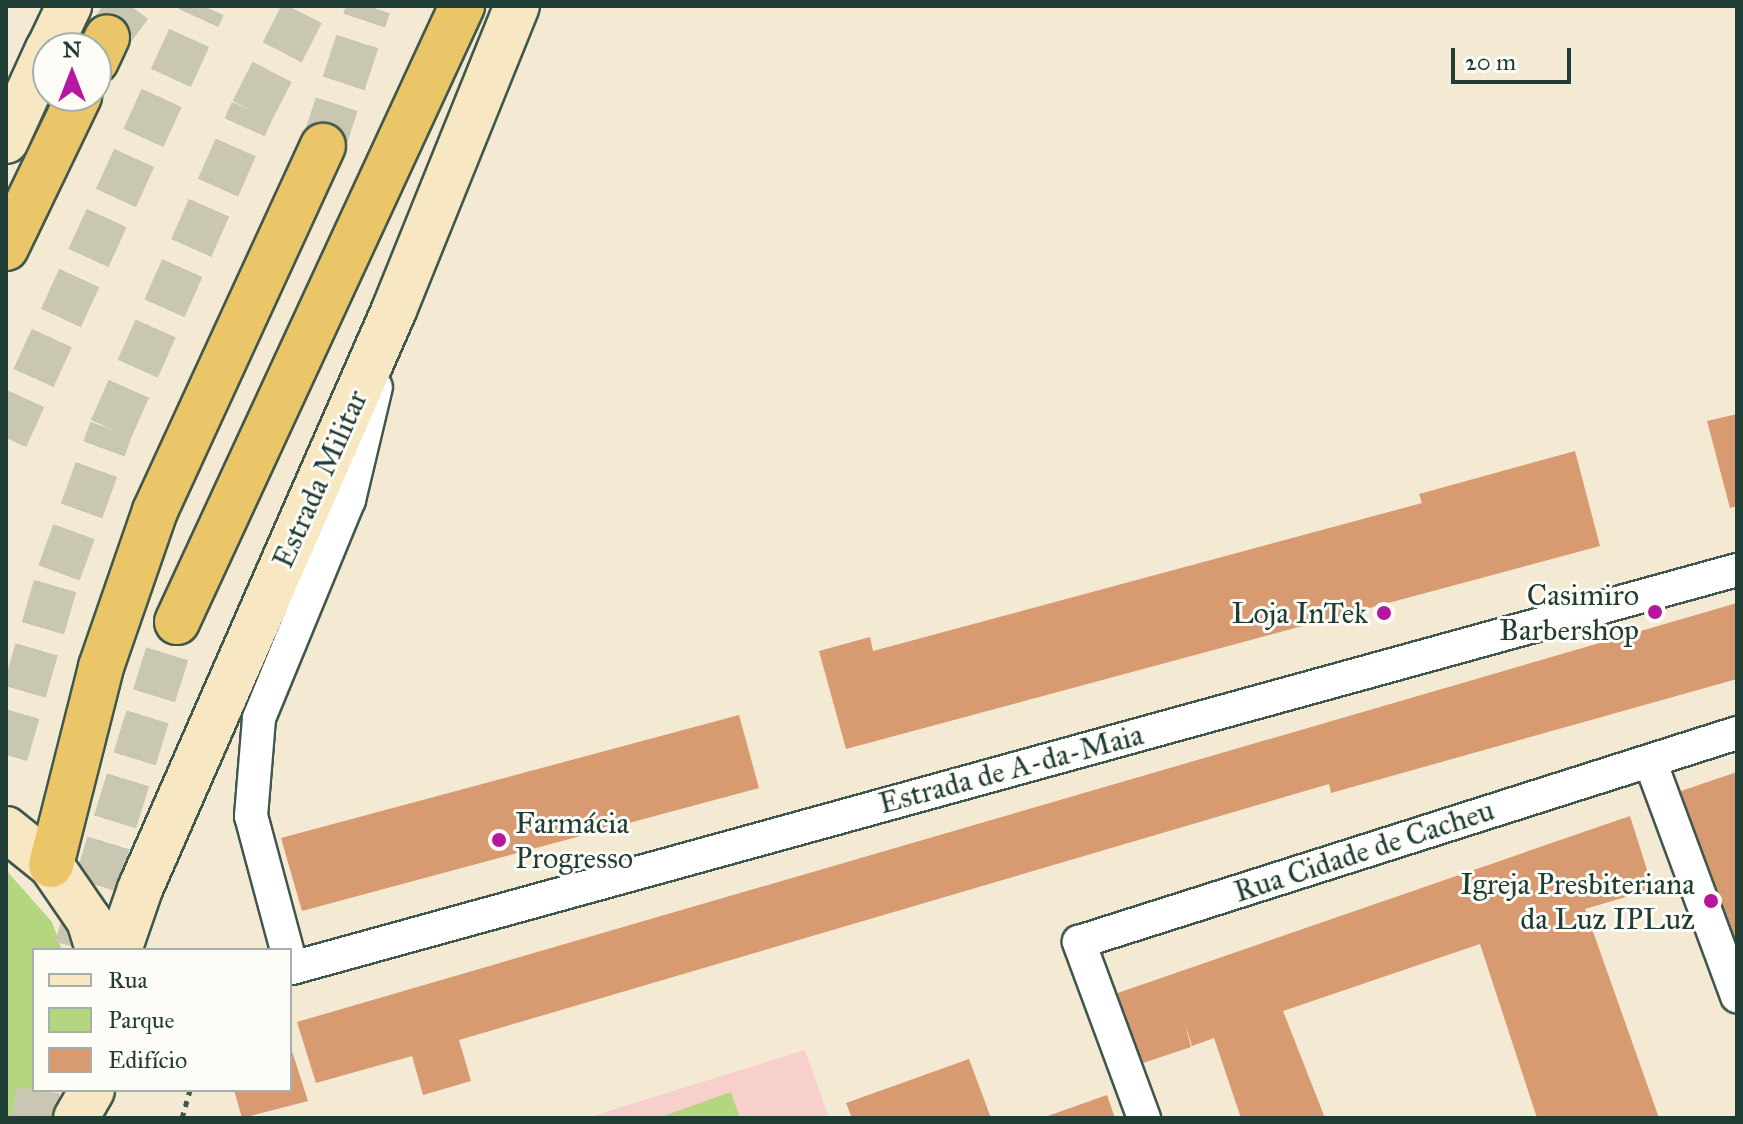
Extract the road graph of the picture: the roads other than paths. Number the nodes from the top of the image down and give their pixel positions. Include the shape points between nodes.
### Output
1 (462, 6) edge
2 (517, 6) edge
3 (32, 84) edge
4 (71, 112) edge
5 (6, 141) edge
6 (323, 146) tunnel mouth
7 (6, 248) edge
8 (394, 310) junction
9 (1737, 570) edge
10 (177, 622) tunnel mouth
11 (1737, 733) edge
12 (1650, 761) junction
13 (6, 829) edge
14 (51, 865) junction
15 (97, 948) edge
16 (120, 948) edge
17 (286, 948) edge
18 (292, 968) edge
19 (1737, 996) edge
20 (91, 1092) edge
21 (76, 1118) edge
22 (1144, 1118) edge

1 - 10 highway
2 - 8 main road, Estrada Militar
3 - 5 main road
4 - 7 highway
6 - 14 highway via 155,511 101,667
8 - 16 main road, Estrada Militar via 140,889
8 - 17 street via 349,500 259,718 251,816
9 - 18 street, Estrada de A-da-Maia
11 - 12 street, Rua Cidade de Cacheu
12 - 19 street
12 - 22 street, Rua Cidade de Cacheu via 1079,942
13 - 14 main road
14 - 15 main road via 89,920
20 - 21 main road

